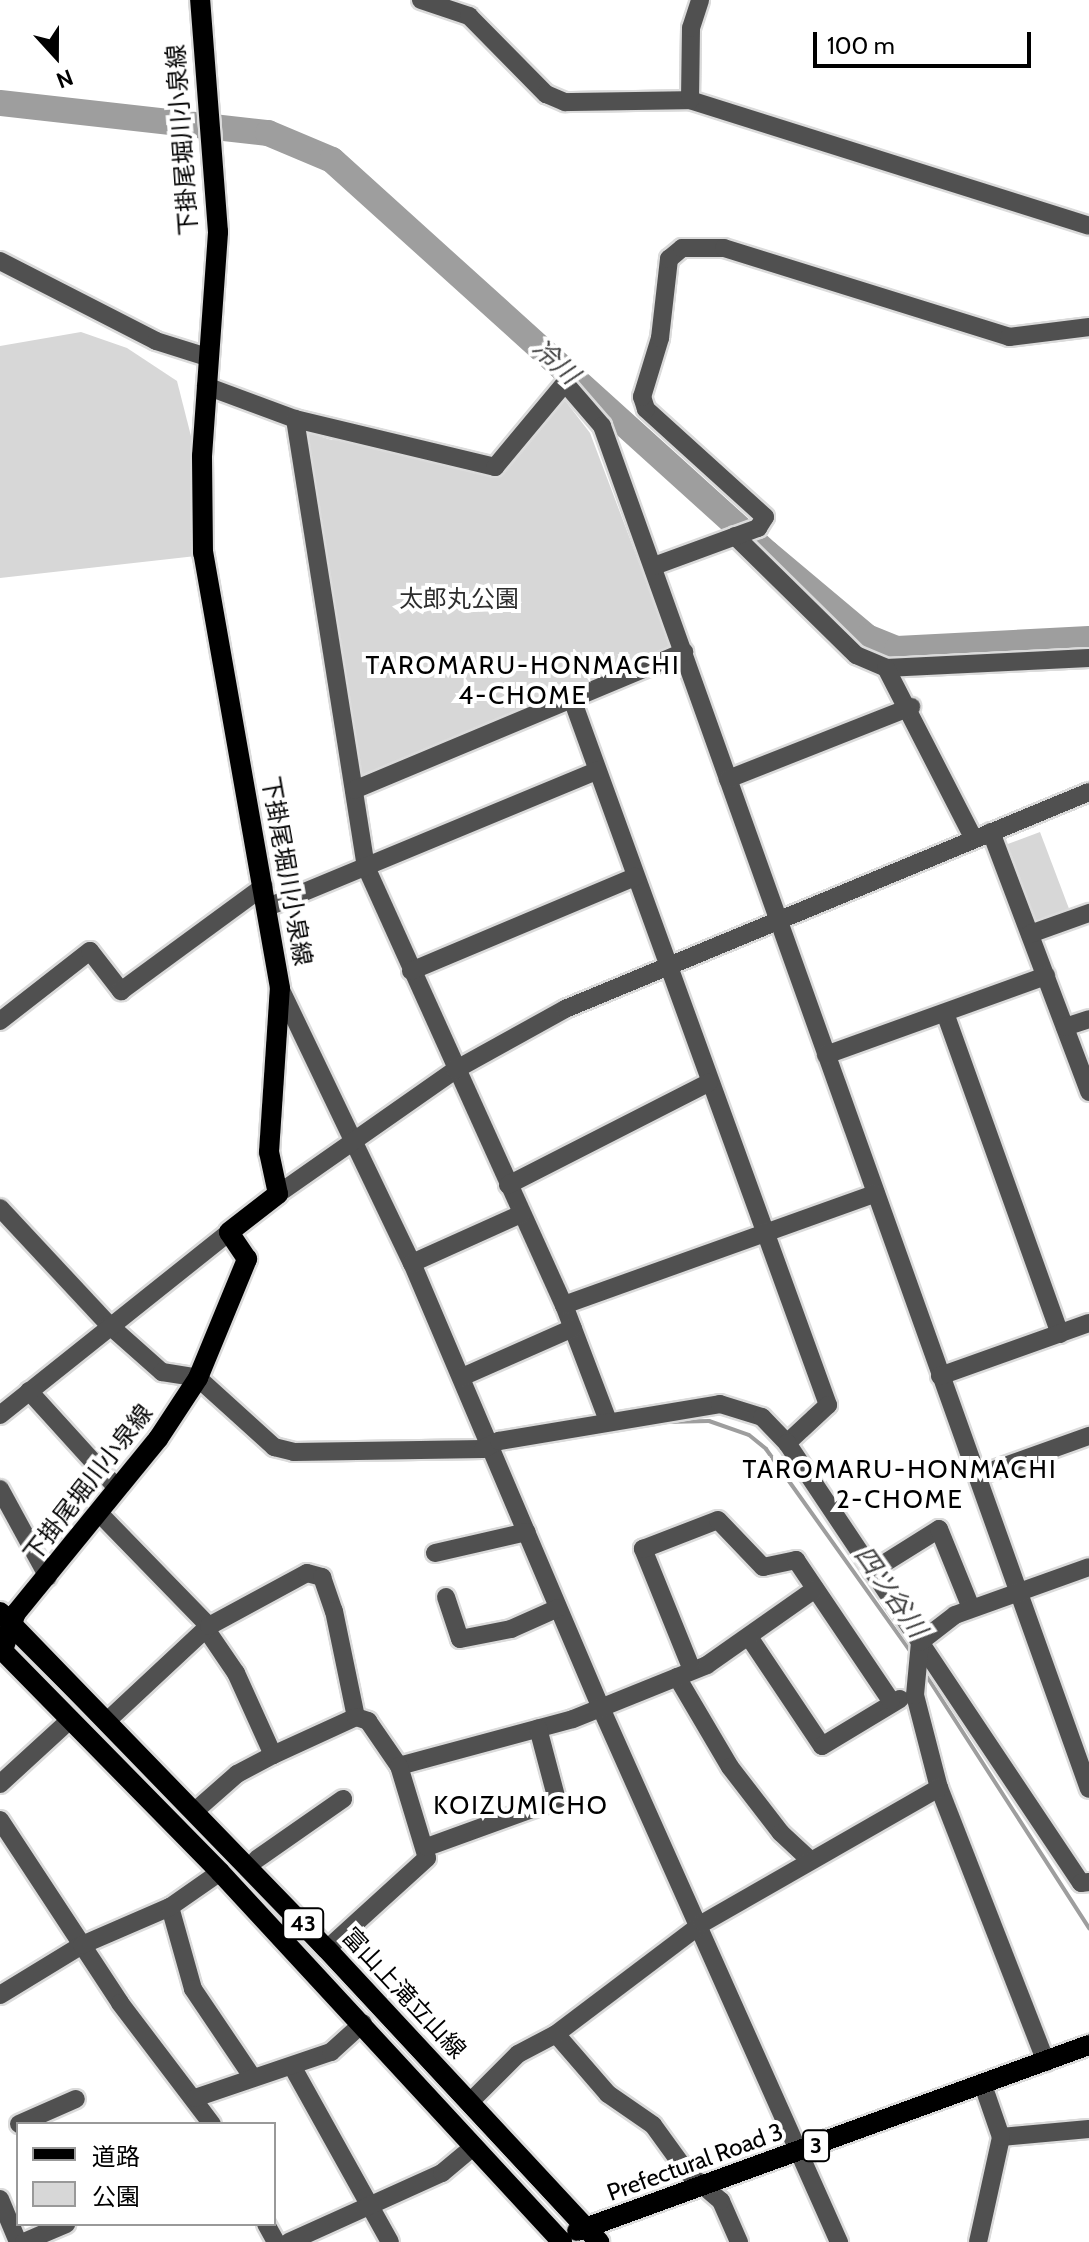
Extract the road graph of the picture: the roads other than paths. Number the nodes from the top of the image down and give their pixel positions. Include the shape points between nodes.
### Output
1 (200, 0) edge
2 (421, 0) edge
3 (700, 0) edge
4 (690, 100) junction
5 (1089, 226) edge
6 (0, 261) edge
7 (1089, 327) edge
8 (207, 357) junction
9 (206, 386) junction
10 (295, 419) junction
11 (735, 536) junction
12 (654, 566) junction
13 (684, 652) junction
14 (1089, 658) edge
15 (886, 668) junction
16 (572, 699) junction
17 (911, 707) junction
18 (597, 771) junction
19 (728, 779) junction
20 (354, 790) junction
21 (1089, 792) edge
22 (983, 836) junction
23 (366, 867) junction
24 (635, 877) junction
25 (266, 896) junction
26 (1089, 913) edge
27 (777, 919) junction
28 (1030, 934) junction
29 (666, 964) junction
30 (411, 971) junction
31 (1046, 976) junction
32 (280, 988) junction
33 (945, 1013) junction
34 (1089, 1019) edge
35 (0, 1021) edge
36 (1065, 1027) junction
37 (826, 1055) junction
38 (455, 1070) junction
39 (708, 1083) junction
40 (1089, 1092) edge
41 (353, 1140) junction
42 (508, 1185) junction
43 (876, 1193) junction
44 (278, 1194) junction
45 (0, 1208) edge
46 (521, 1214) junction
47 (229, 1232) junction
48 (762, 1234) junction
49 (412, 1263) junction
50 (564, 1305) junction
51 (1089, 1323) edge
52 (109, 1325) junction
53 (573, 1328) junction
54 (1060, 1334) junction
55 (940, 1376) junction
56 (462, 1377) junction
57 (198, 1378) junction
58 (29, 1391) junction
59 (0, 1415) edge
60 (608, 1421) junction
61 (1089, 1436) edge
62 (787, 1443) junction
63 (491, 1445) junction
64 (977, 1476) junction
65 (0, 1489) edge
66 (118, 1489) junction
67 (99, 1513) junction
68 (527, 1532) junction
69 (435, 1553) dead end
70 (1089, 1567) edge
71 (872, 1571) junction
72 (48, 1577) junction
73 (815, 1589) junction
74 (1018, 1592) junction
75 (446, 1597) dead end
76 (558, 1608) junction
77 (971, 1608) junction
78 (6, 1618) edge
79 (209, 1629) junction
80 (749, 1637) junction
81 (920, 1642) junction
82 (1, 1651) edge
83 (685, 1674) junction
84 (915, 1695) junction
85 (891, 1701) junction
86 (601, 1708) junction
87 (356, 1717) junction
88 (71, 1719) junction
89 (107, 1721) junction
90 (538, 1728) junction
91 (273, 1755) junction
92 (399, 1766) junction
93 (0, 1784) edge
94 (939, 1788) junction
95 (1089, 1789) edge
96 (343, 1799) dead end
97 (195, 1811) junction
98 (0, 1820) edge
99 (427, 1847) junction
100 (257, 1859) dead end
101 (809, 1859) junction
102 (220, 1872) junction
103 (1089, 1882) edge
104 (170, 1907) junction
105 (700, 1930) junction
106 (82, 1945) junction
107 (327, 1949) junction
108 (0, 1995) edge
109 (363, 2023) junction
110 (556, 2034) junction
111 (1089, 2045) edge
112 (1046, 2062) junction
113 (292, 2066) junction
114 (253, 2078) junction
115 (983, 2085) junction
116 (195, 2098) junction
117 (76, 2099) dead end
118 (470, 2102) junction
119 (23, 2122) edge
120 (211, 2122) edge
121 (1089, 2129) edge
122 (1001, 2137) junction
123 (473, 2147) junction
124 (796, 2153) junction
125 (706, 2186) junction
126 (0, 2199) edge
127 (371, 2205) junction
128 (61, 2226) edge
129 (592, 2235) edge
130 (835, 2240) edge
131 (554, 2241) edge
132 (18, 2242) edge
133 (24, 2242) edge
134 (289, 2242) edge
135 (390, 2242) edge
136 (739, 2242) edge
137 (978, 2242) edge

1 - 8 main road, 下掛尾堀川小泉線 via 218,232
2 - 4 street via 469,16 546,94 565,102
3 - 4 street via 691,28
4 - 5 street
6 - 8 street via 156,341
7 - 11 street via 1009,337 724,248 682,248 669,259 660,338 642,397 646,409 765,517 758,528
8 - 9 main road, 下掛尾堀川小泉線
9 - 10 street
9 - 25 main road, 下掛尾堀川小泉線 via 203,553
10 - 12 street via 495,467 565,383 602,426
10 - 20 street
11 - 12 street
11 - 15 street via 856,655
12 - 13 street
13 - 16 street
13 - 19 street
14 - 15 street
15 - 17 street
16 - 18 street
16 - 20 street
17 - 19 street
17 - 22 street
18 - 23 street
18 - 24 street
19 - 27 street
20 - 23 street
21 - 22 street
22 - 27 street
22 - 28 street
23 - 25 street
23 - 30 street
24 - 29 street
24 - 30 street
25 - 32 main road, 下掛尾堀川小泉線
25 - 35 street via 121,991 90,951
26 - 28 street
27 - 29 street
27 - 37 street
28 - 31 street
29 - 38 street via 565,1009
29 - 39 street
30 - 38 street
31 - 33 street
31 - 36 street
32 - 41 street
32 - 44 main road, 下掛尾堀川小泉線 via 269,1152
33 - 37 street
33 - 54 street
34 - 36 street
36 - 40 street
37 - 43 street
38 - 41 street
38 - 42 street
39 - 42 street
39 - 48 street
41 - 44 street
41 - 49 street
42 - 46 street
43 - 48 street
43 - 55 street
44 - 47 main road
45 - 52 street
46 - 49 street
46 - 50 street
47 - 52 street
47 - 57 main road, 下掛尾堀川小泉線 via 247,1259
48 - 50 street
48 - 62 street via 828,1405
49 - 56 street
50 - 53 street
51 - 54 street
52 - 57 street via 162,1372
52 - 58 street
53 - 56 street
53 - 60 street
54 - 55 street
55 - 64 street
56 - 63 street
57 - 63 street via 261,1438 294,1452
57 - 66 main road, 下掛尾堀川小泉線
58 - 59 street
58 - 66 street
60 - 62 street via 720,1404 762,1417
60 - 63 street
61 - 64 street
62 - 71 street
63 - 68 street
64 - 74 street
65 - 72 street
66 - 67 main road, 下掛尾堀川小泉線
67 - 72 main road, 下掛尾堀川小泉線
67 - 79 street
68 - 69 street
68 - 76 street
70 - 74 street
71 - 77 street via 939,1529
71 - 81 street
72 - 78 main road, 下掛尾堀川小泉線
73 - 80 street
73 - 83 street via 796,1560 763,1567 718,1520 643,1549
73 - 85 street
74 - 77 street
74 - 95 street
75 - 76 street via 460,1639 511,1629
76 - 86 street
77 - 81 street
78 - 82 main road, 下掛尾堀川小泉線
78 - 89 main road, 富山上滝立山線 / 43
79 - 87 street via 307,1573 322,1577
79 - 89 street
79 - 91 street via 236,1673
80 - 83 street
80 - 85 street via 822,1746
81 - 84 street
81 - 103 street via 1081,1883
82 - 88 main road, 43
83 - 86 street
83 - 101 street via 730,1767 781,1833
84 - 85 street
84 - 94 street
86 - 90 street
86 - 105 street
87 - 91 street
87 - 92 street via 368,1721
88 - 93 street
88 - 102 main road, 43
89 - 97 main road, 富山上滝立山線 / 43
90 - 92 street
90 - 99 street via 557,1800
91 - 97 street via 237,1774
92 - 99 street
94 - 101 street
94 - 112 street
96 - 100 street
97 - 107 main road, 富山上滝立山線 / 43
98 - 106 street
99 - 107 street via 427,1858
101 - 105 street via 703,1923
102 - 104 street
102 - 109 main road, 43
104 - 106 street
104 - 114 street via 193,1989
105 - 110 street
105 - 124 street
106 - 108 street
106 - 116 street
107 - 118 main road, 富山上滝立山線 / 43
109 - 113 street via 331,2052
109 - 123 main road, 43
110 - 118 street via 518,2054
110 - 125 street via 608,2094 653,2125 687,2172
111 - 112 main road, Prefectural Road 3 / 3
112 - 115 main road, Prefectural Road 3 / 3
113 - 114 street
113 - 127 street
114 - 116 street
115 - 122 street
115 - 124 main road, Prefectural Road 3 / 3
116 - 120 street
117 - 119 street
118 - 129 main road, 富山上滝立山線 / 43
121 - 122 street
122 - 137 street
123 - 127 street via 442,2173
123 - 131 main road, 43
124 - 125 main road, Prefectural Road 3 / 3
124 - 130 street
125 - 129 main road, Prefectural Road 3 / 3
125 - 136 street via 721,2201
126 - 132 street
127 - 134 street
127 - 135 street
128 - 133 street
129 - 131 main road, Prefectural Road 3 / 3

